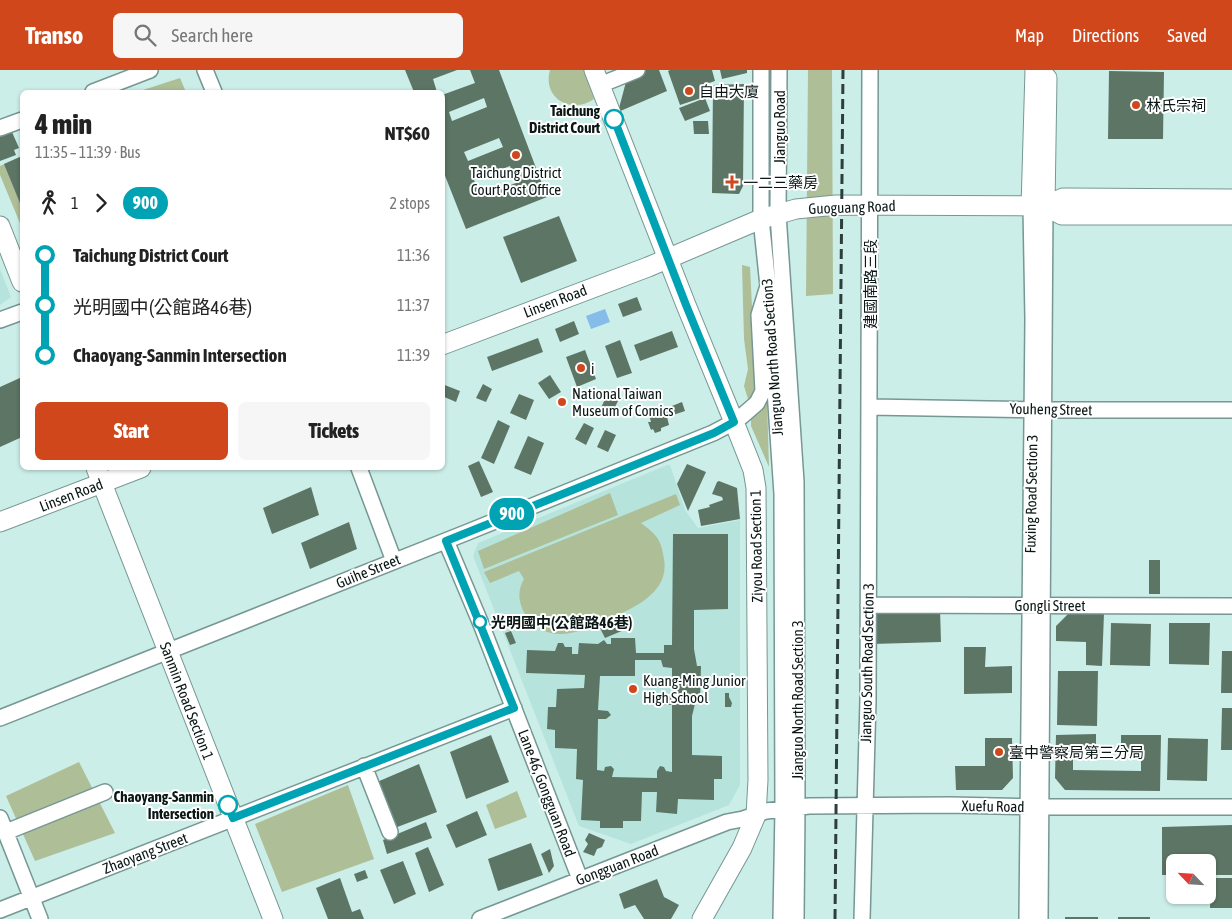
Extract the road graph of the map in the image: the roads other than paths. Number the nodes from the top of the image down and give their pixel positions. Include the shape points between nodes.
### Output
1 (150, 70) edge
2 (205, 70) edge
3 (637, 70) edge
4 (761, 70) edge
5 (779, 70) edge
6 (870, 70) edge
7 (1035, 70) edge
8 (1047, 70) edge
9 (597, 77) edge
10 (98, 90) edge
11 (213, 90) edge
12 (20, 121) edge
13 (0, 128) edge
14 (1232, 199) edge
15 (870, 205) junction
16 (1038, 206) junction
17 (1232, 215) edge
18 (770, 217) junction
19 (0, 226) edge
20 (668, 258) junction
21 (20, 277) edge
22 (768, 286) junction
23 (20, 313) edge
24 (0, 320) edge
25 (445, 344) edge
26 (869, 407) junction
27 (1037, 410) junction
28 (1232, 410) edge
29 (734, 422) junction
30 (130, 470) edge
31 (360, 470) edge
32 (99, 476) edge
33 (0, 522) edge
34 (446, 541) junction
35 (394, 561) junction
36 (868, 605) junction
37 (1035, 605) junction
38 (1232, 606) edge
39 (168, 652) junction
40 (514, 708) junction
41 (0, 718) edge
42 (364, 766) junction
43 (105, 792) dead end
44 (864, 806) junction
45 (1035, 807) junction
46 (1232, 807) edge
47 (790, 808) junction
48 (756, 815) junction
49 (233, 818) junction
50 (3, 825) edge
51 (390, 832) dead end
52 (580, 879) junction
53 (31, 897) junction
54 (0, 910) edge
55 (40, 919) edge
56 (273, 919) edge
57 (480, 919) edge
58 (702, 919) edge
59 (781, 919) edge
60 (796, 919) edge
61 (862, 919) edge
62 (1028, 919) edge
63 (1040, 919) edge

1 - 10 street
2 - 11 street
3 - 9 street
4 - 18 street, Jianguo Road
5 - 18 street, Jianguo Road
6 - 15 street, 建國南路三段
7 - 16 main road, Fuxing Road Section 3
8 - 16 main road, Fuxing Road Section 3
9 - 20 main road, Ziyou Road Section 1
12 - 13 street
14 - 16 main road, Guoguang Road via 1063,198
15 - 16 main road, Guoguang Road
15 - 18 main road, Guoguang Road via 796,209
15 - 26 street, 建國南路三段
16 - 17 main road, Guoguang Road via 1062,214
16 - 27 street, Fuxing Road Section 3
18 - 20 main road, Guoguang Road
18 - 22 street, Jianguo North Road Section3
18 - 47 street, Jianguo North Road Section3 via 796,482
19 - 21 main road
20 - 25 main road, Linsen Road
20 - 29 main road, Ziyou Road Section 1
22 - 29 street, Guihe Street via 759,314 763,391 757,402
22 - 47 street, Jianguo North Road Section3 via 782,494
23 - 24 street
26 - 27 street, Youheng Street
26 - 36 street, Jianguo South Road Section 3
27 - 28 street, Youheng Street
27 - 37 street, Fuxing Road Section 3
29 - 34 street, Guihe Street via 714,433
29 - 48 main road, Ziyou Road Section 1 via 753,470 757,505
30 - 32 main road, Linsen Road
31 - 35 street
32 - 33 main road, Linsen Road
32 - 39 main road, Sanmin Road Section 1
34 - 35 street, Guihe Street
34 - 40 street, Lane 46, Gongguan Road
35 - 39 street, Guihe Street
36 - 37 street, Gongli Street
36 - 44 street, Jianguo South Road Section 3
37 - 38 street, Gongli Street
37 - 45 street, Fuxing Road Section 3
39 - 41 street, Guihe Street
39 - 49 main road, Sanmin Road Section 1
40 - 42 street, Zhaoyang Street
40 - 52 street, Lane 46, Gongguan Road
42 - 49 street, Zhaoyang Street
42 - 51 street
43 - 50 street
44 - 45 street, Xuefu Road
44 - 47 street, Xuefu Road
44 - 61 street, Jianguo South Road Section 3
45 - 46 street, Xuefu Road
45 - 62 street, Fuxing Road Section 3
45 - 63 street, Fuxing Road Section 3
47 - 48 street, Xuefu Road
47 - 59 street
47 - 60 street
48 - 52 street, Gongguan Road via 727,822
48 - 58 main road, Ziyou Road Section 1 via 742,848
49 - 53 street, Zhaoyang Street
49 - 56 main road, Sanmin Road Section 1
50 - 53 street
52 - 57 street, Gongguan Road
53 - 54 street, Zhaoyang Street
53 - 55 street

